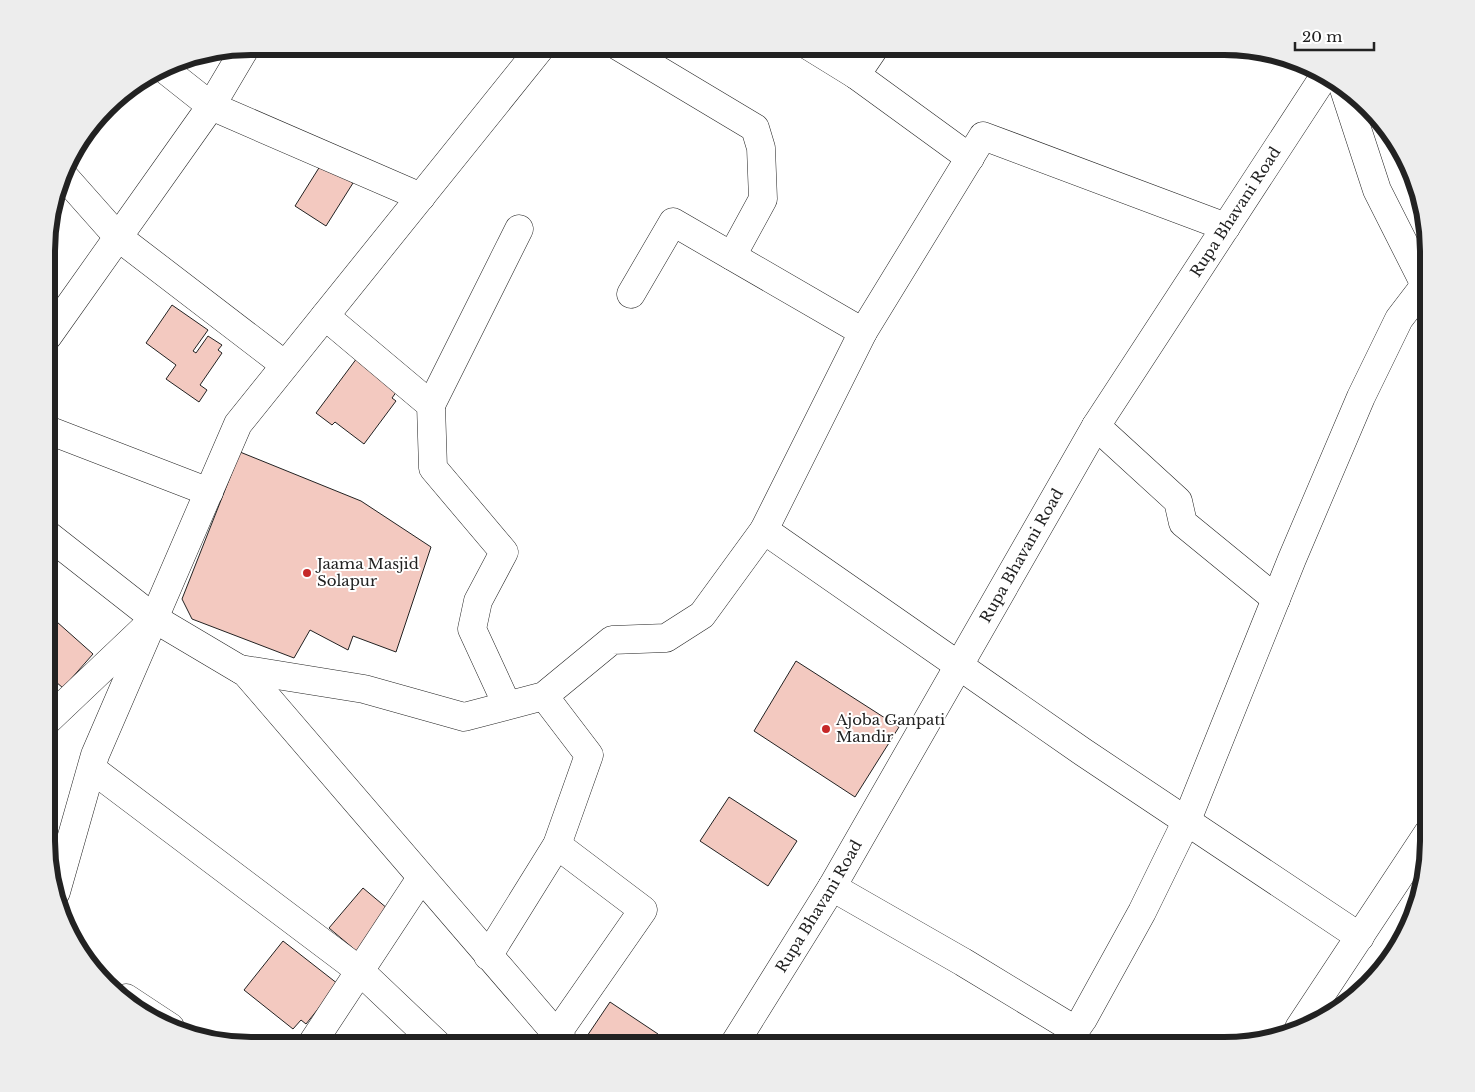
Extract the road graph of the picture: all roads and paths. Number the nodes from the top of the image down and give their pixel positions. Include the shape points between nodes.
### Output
1 (241, 55) edge
2 (535, 55) edge
3 (639, 55) edge
4 (823, 55) edge
5 (869, 55) edge
6 (169, 73) edge
7 (856, 76) junction
8 (1321, 81) edge
9 (1349, 100) edge
10 (211, 106) junction
11 (970, 158) junction
12 (68, 181) edge
13 (421, 198) junction
14 (1226, 227) junction
15 (519, 228) dead end
16 (118, 238) junction
17 (732, 256) junction
18 (1420, 274) edge
19 (631, 294) dead end
20 (1420, 296) edge
21 (325, 316) junction
22 (55, 326) edge
23 (863, 332) junction
24 (285, 366) junction
25 (431, 405) junction
26 (1096, 426) junction
27 (55, 433) edge
28 (209, 492) junction
29 (764, 530) junction
30 (55, 541) edge
31 (1276, 599) junction
32 (154, 619) junction
33 (959, 667) junction
34 (240, 669) junction
35 (544, 696) junction
36 (507, 705) junction
37 (55, 713) edge
38 (92, 769) junction
39 (1187, 820) junction
40 (557, 845) junction
41 (1420, 856) edge
42 (421, 878) junction
43 (59, 880) edge
44 (832, 887) junction
45 (1360, 937) junction
46 (488, 956) junction
47 (360, 971) junction
48 (1305, 1019) edge
49 (316, 1037) edge
50 (430, 1037) edge
51 (553, 1037) edge
52 (560, 1037) edge
53 (739, 1037) edge
54 (1068, 1037) edge
55 (1070, 1037) edge

1 - 10 street
2 - 13 street
3 - 17 street via 755,128 761,148 763,199
4 - 7 street
5 - 7 street
6 - 10 street
7 - 11 street
8 - 14 street, Rupa Bhavani Road
9 - 18 street via 1377,190
10 - 13 street
10 - 16 street
11 - 14 street via 983,136
11 - 23 street
12 - 16 street
13 - 21 street
14 - 26 street, Rupa Bhavani Road
15 - 25 street
16 - 22 street
16 - 24 street
17 - 19 street via 673,222
17 - 23 street
20 - 31 street via 1399,319 1361,397
21 - 24 street
21 - 25 street
23 - 29 street
24 - 28 street via 238,424
25 - 36 street via 433,468 504,552 478,601 472,629
26 - 31 street via 1178,501 1182,523
26 - 33 street, Rupa Bhavani Road
27 - 28 street
28 - 32 street
29 - 33 street
29 - 35 street via 702,615 666,638 612,640
30 - 32 street
31 - 39 street
32 - 34 street
32 - 37 street
32 - 38 street
33 - 39 street
33 - 44 street, Rupa Bhavani Road
34 - 36 street via 364,689 464,717
34 - 42 street
35 - 36 street
35 - 40 street via 590,755
38 - 43 street
38 - 47 street
39 - 45 street
39 - 55 street via 1142,912
40 - 46 street
40 - 52 street via 643,910
41 - 45 street
42 - 46 street
42 - 47 street
44 - 53 street, Rupa Bhavani Road
44 - 54 street via 963,962
45 - 48 street
46 - 51 street
47 - 49 street
47 - 50 street

